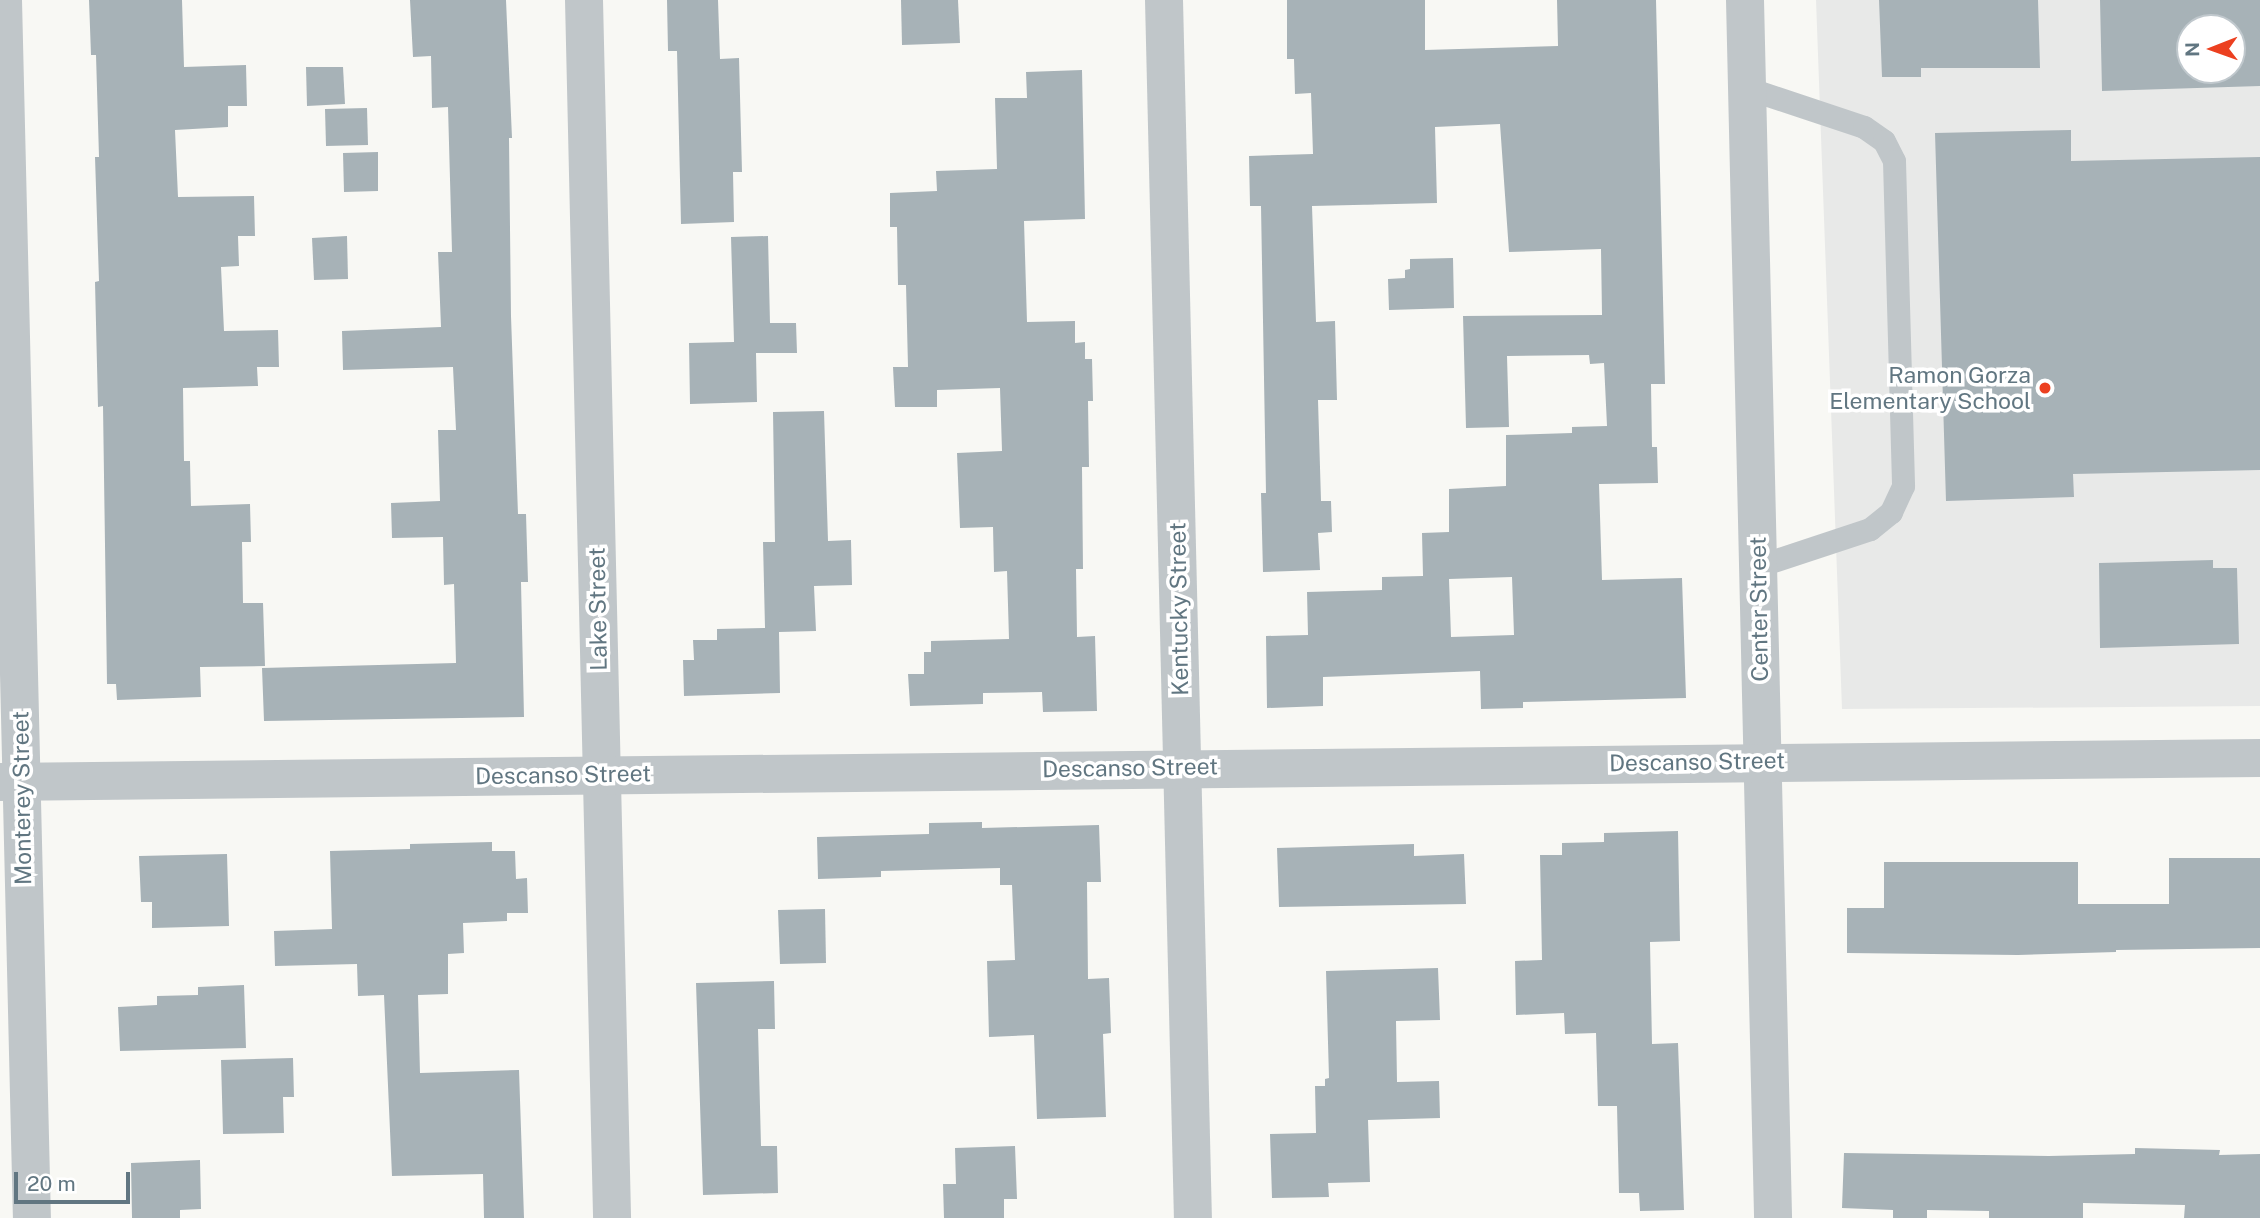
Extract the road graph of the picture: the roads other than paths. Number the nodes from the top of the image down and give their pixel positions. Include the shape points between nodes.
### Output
1 (3, 0) edge
2 (584, 0) edge
3 (1164, 0) edge
4 (1745, 0) edge
5 (1748, 88) junction
6 (1758, 566) junction
7 (2260, 758) edge
8 (1762, 761) junction
9 (1182, 768) junction
10 (602, 775) junction
11 (11, 782) edge
12 (32, 1218) edge
13 (612, 1218) edge
14 (1193, 1218) edge
15 (1773, 1218) edge

1 - 11 street, Monterey Street
2 - 10 street, Lake Street
3 - 9 street, Kentucky Street
4 - 5 street, Center Street
5 - 6 street, Center Street
5 - 6 lane via 1864,127 1884,141 1894,161 1903,485 1891,512 1870,529
6 - 8 street, Center Street
7 - 8 street, Descanso Street
8 - 9 street, Descanso Street
8 - 15 street, Center Street
9 - 10 street, Descanso Street
9 - 14 street, Kentucky Street
10 - 11 street, Descanso Street
10 - 13 street, Lake Street
11 - 12 street, Monterey Street

